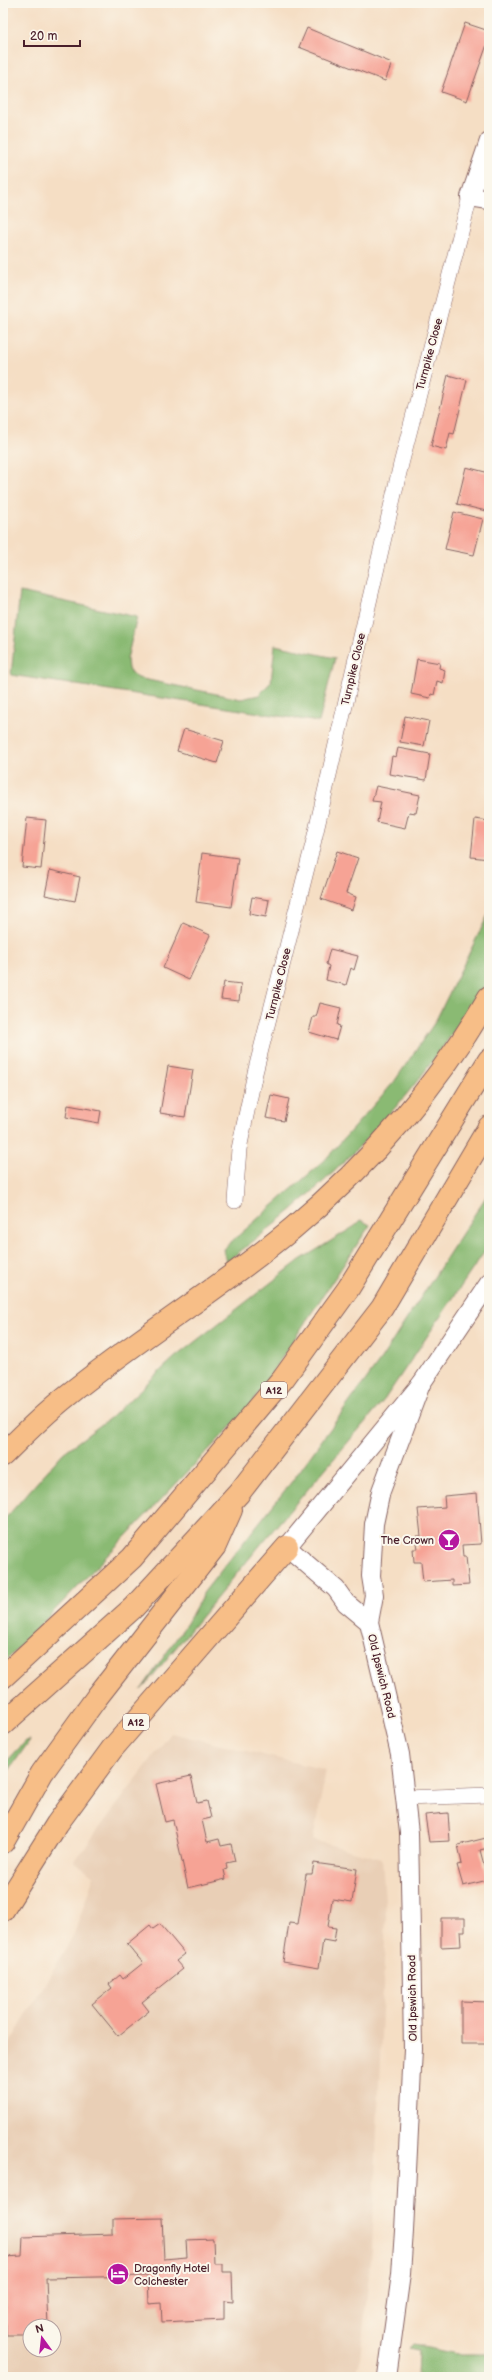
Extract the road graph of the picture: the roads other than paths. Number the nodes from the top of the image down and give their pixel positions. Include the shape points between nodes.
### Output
1 (489, 141) edge
2 (470, 197) junction
3 (489, 200) edge
4 (489, 997) edge
5 (489, 1060) edge
6 (489, 1127) edge
7 (236, 1200) dead end
8 (489, 1283) edge
9 (421, 1384) junction
10 (3, 1455) edge
11 (239, 1493) junction
12 (287, 1547) junction
13 (369, 1622) junction
14 (3, 1677) edge
15 (3, 1724) edge
16 (489, 1795) edge
17 (405, 1798) junction
18 (3, 1842) edge
19 (3, 1910) edge
20 (387, 2377) edge

1 - 2 street, Turnpike Close
2 - 3 street
2 - 7 street, Turnpike Close via 401,464 312,844 255,1073 239,1149
4 - 10 highway via 419,1099 384,1140 327,1199 229,1278 66,1396
5 - 14 highway, A12 via 348,1289 283,1379 132,1558
6 - 11 highway via 382,1308
8 - 9 street, Old Ipswich Road
9 - 12 street, Old Ipswich Road
9 - 13 street, Old Ipswich Road via 389,1465 378,1506 372,1555 374,1595
11 - 15 highway via 134,1607
11 - 18 highway via 215,1546 97,1697 42,1773
12 - 13 street, Old Ipswich Road via 336,1589 346,1603
12 - 19 highway, A12 via 112,1749 57,1824
13 - 17 street, Old Ipswich Road via 400,1754
16 - 17 street
17 - 20 street, Old Ipswich Road via 409,1833 413,2049 401,2274

